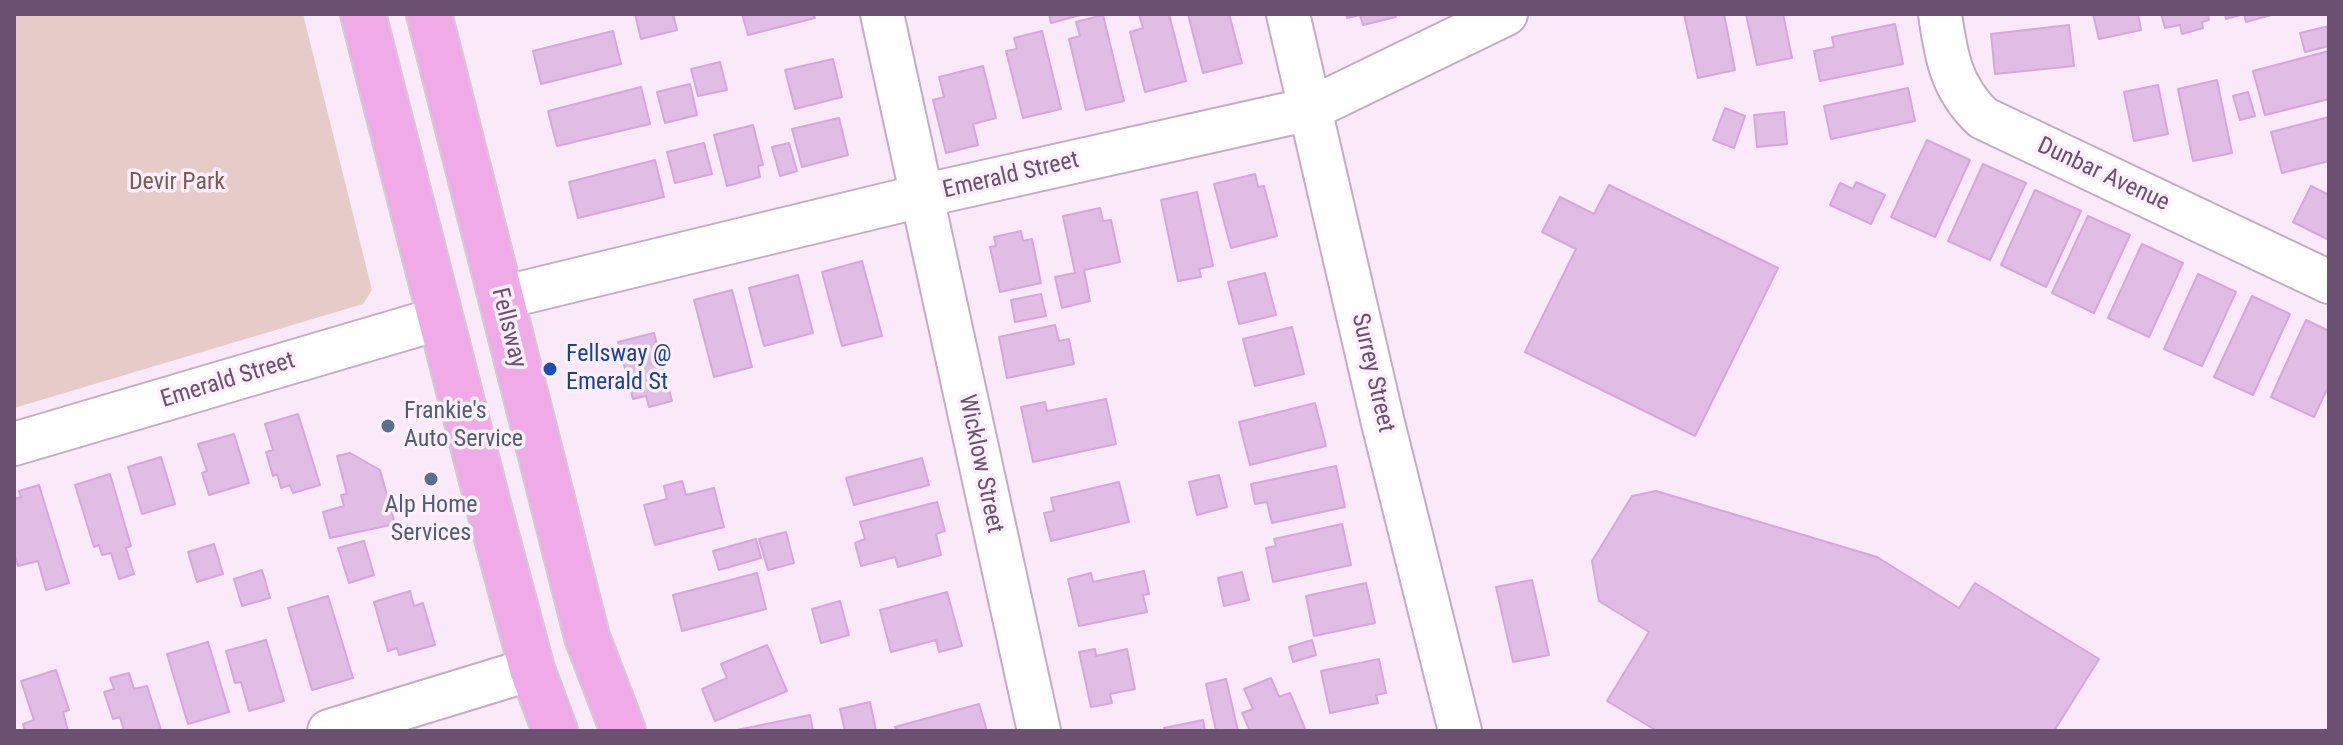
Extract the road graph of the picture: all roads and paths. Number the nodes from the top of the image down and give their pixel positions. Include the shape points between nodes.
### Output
1 (363, 14) edge
2 (429, 14) edge
3 (882, 14) edge
4 (1288, 14) edge
5 (1506, 14) edge
6 (1940, 14) edge
7 (1310, 109) junction
8 (921, 196) junction
9 (2329, 282) edge
10 (501, 298) junction
11 (441, 318) junction
12 (14, 444) edge
13 (532, 669) junction
14 (1458, 730) edge
15 (329, 731) edge
16 (555, 731) edge
17 (623, 731) edge
18 (1039, 731) edge

1 - 11 main road
2 - 10 main road, Fellsway
3 - 8 street, Wicklow Street
4 - 7 street, Surrey Street
5 - 7 street, Emerald Street
6 - 9 street, Dunbar Avenue via 1962,99 1983,118
7 - 8 street, Emerald Street
7 - 14 street, Surrey Street
8 - 10 street, Emerald Street
8 - 18 street, Wicklow Street
10 - 17 main road, Fellsway via 587,637
11 - 12 street, Emerald Street
11 - 13 main road
13 - 15 street
13 - 16 main road

